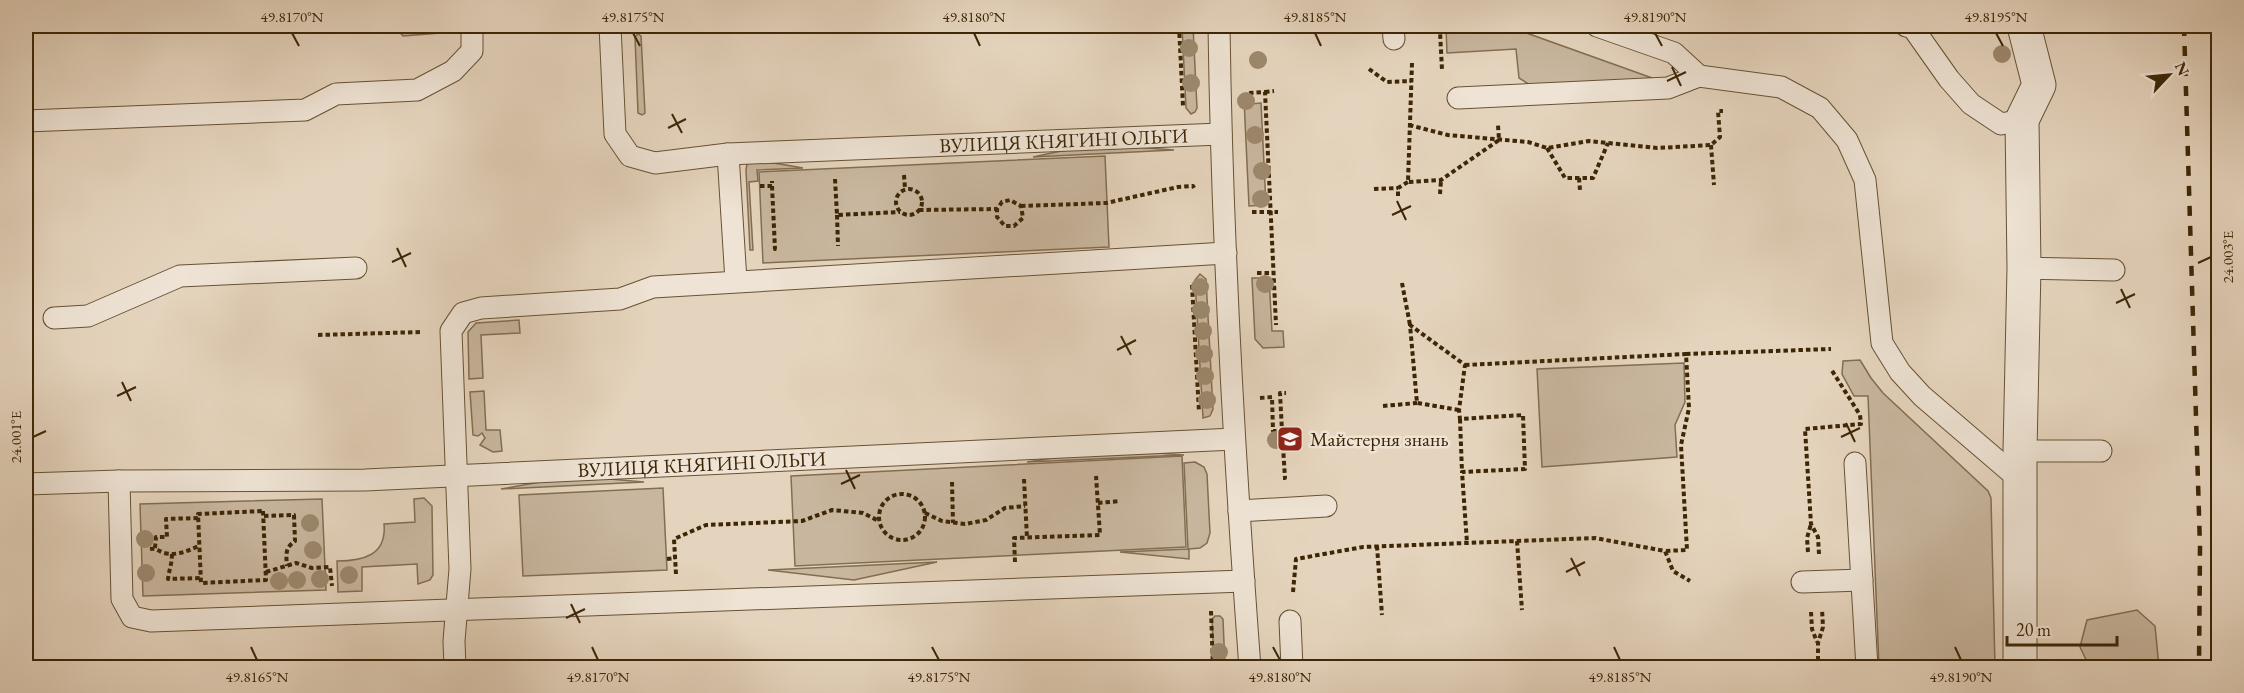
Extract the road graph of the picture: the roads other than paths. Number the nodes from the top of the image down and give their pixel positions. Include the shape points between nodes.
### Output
1 (472, 26) edge
2 (610, 26) edge
3 (1219, 26) edge
4 (1597, 26) edge
5 (1906, 26) edge
6 (2024, 26) edge
7 (1699, 76) junction
8 (1458, 98) dead end
9 (2022, 120) junction
10 (26, 121) edge
11 (1221, 134) junction
12 (728, 154) junction
13 (1226, 253) junction
14 (356, 268) dead end
15 (2024, 268) junction
16 (2114, 270) dead end
17 (736, 281) junction
18 (54, 318) dead end
19 (1234, 439) junction
20 (2101, 451) dead end
21 (1855, 463) dead end
22 (2020, 465) junction
23 (457, 475) junction
24 (119, 481) junction
25 (26, 484) edge
26 (1326, 506) dead end
27 (1239, 511) junction
28 (1244, 580) junction
29 (1862, 580) junction
30 (1811, 581) road end
31 (456, 609) junction
32 (1290, 621) road end
33 (455, 668) edge
34 (1250, 668) edge
35 (1292, 668) edge
36 (1867, 668) edge
37 (2020, 668) edge

1 - 10 lane via 472,51 453,71 417,90 336,94 304,110
2 - 12 lane, ВУЛИЦЯ КНЯГИНІ ОЛЬГИ via 615,134 630,156 656,163
3 - 11 lane
4 - 7 lane via 1674,53
5 - 9 lane via 1913,28 1971,104 2001,123
6 - 9 street via 2039,85
7 - 8 lane via 1668,88
7 - 22 lane via 1781,87 1820,108 1847,140 1865,180 1882,343 1900,372 1922,396
9 - 15 street
11 - 12 lane, ВУЛИЦЯ КНЯГИНІ ОЛЬГИ via 834,164
11 - 13 lane
12 - 17 lane
13 - 17 lane
13 - 19 lane
14 - 18 lane via 180,276 88,316
15 - 16 lane
15 - 22 street
17 - 23 lane via 653,287 620,299 481,308 463,313 451,331
19 - 23 lane, ВУЛИЦЯ КНЯГИНІ ОЛЬГИ via 990,457 691,472
19 - 27 lane
20 - 22 lane
21 - 29 lane
22 - 37 street
23 - 24 lane, ВУЛИЦЯ КНЯГИНІ ОЛЬГИ via 365,488
23 - 31 lane via 460,569
24 - 25 lane, ВУЛИЦЯ КНЯГИНІ ОЛЬГИ
24 - 31 lane via 122,599 132,616 151,621
26 - 27 lane
27 - 28 lane
28 - 31 lane
28 - 34 lane
29 - 30 lane
29 - 36 lane
31 - 33 lane
32 - 35 lane

